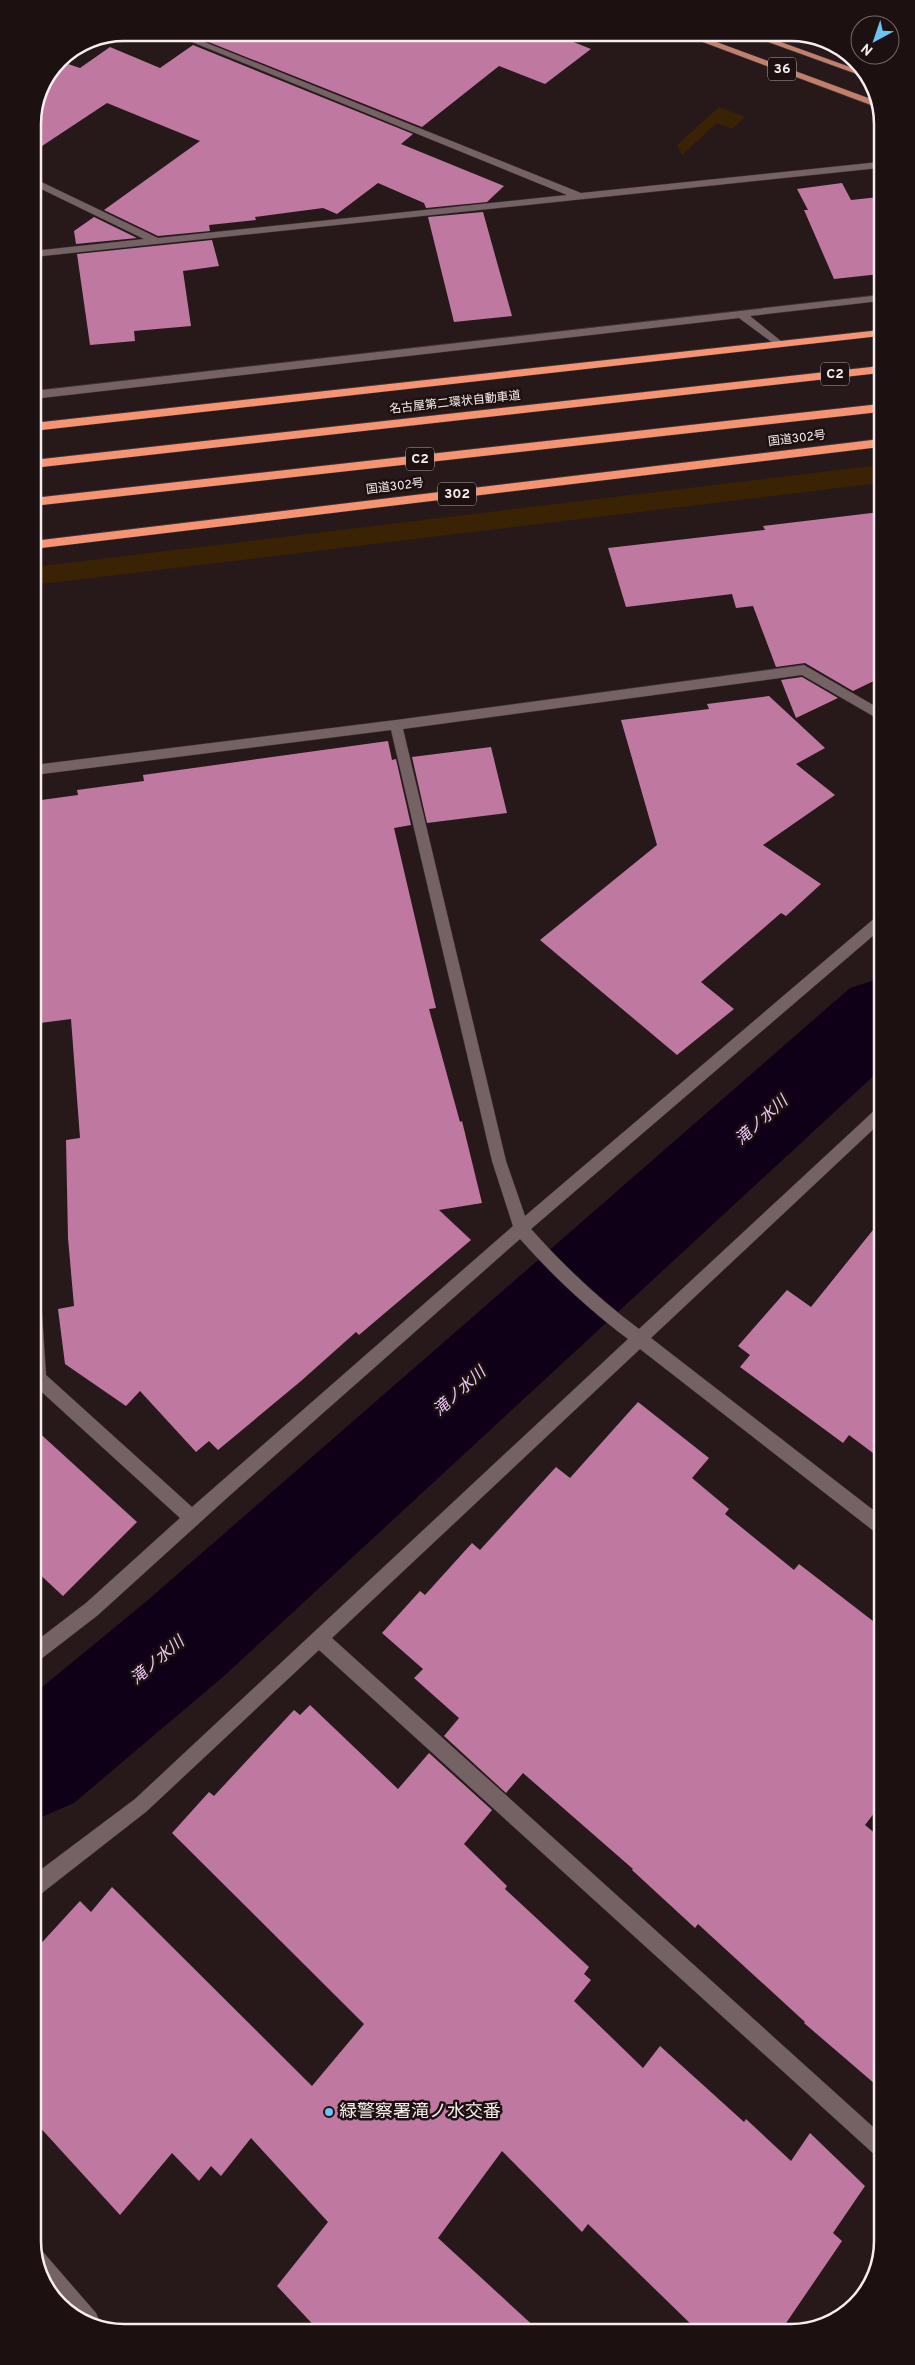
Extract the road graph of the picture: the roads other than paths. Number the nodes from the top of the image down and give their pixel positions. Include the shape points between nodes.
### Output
1 (197, 41) edge
2 (706, 41) edge
3 (776, 41) edge
4 (854, 72) edge
5 (871, 102) edge
6 (874, 166) edge
7 (41, 184) edge
8 (578, 196) junction
9 (154, 240) junction
10 (41, 253) edge
11 (874, 299) edge
12 (740, 314) junction
13 (874, 334) edge
14 (777, 343) junction
15 (874, 370) edge
16 (41, 394) edge
17 (874, 409) edge
18 (41, 426) edge
19 (874, 444) edge
20 (41, 463) edge
21 (41, 501) edge
22 (41, 541) edge
23 (54, 542) junction
24 (41, 544) edge
25 (874, 711) edge
26 (396, 725) junction
27 (41, 769) edge
28 (874, 926) edge
29 (874, 1120) edge
30 (522, 1230) junction
31 (641, 1339) junction
32 (41, 1381) edge
33 (192, 1518) junction
34 (874, 1521) edge
35 (319, 1638) junction
36 (41, 1648) edge
37 (41, 1881) edge
38 (874, 2141) edge
39 (49, 2274) edge
40 (82, 2312) edge

1 - 8 street
2 - 5 main road, 36
3 - 4 main road, 36
6 - 8 street
7 - 9 street
8 - 9 street
9 - 10 street
11 - 12 street
12 - 14 street
12 - 16 street
13 - 14 highway
14 - 18 highway
15 - 20 highway, 名古屋第二環状自動車道 / C2
17 - 21 highway, C2
19 - 23 highway, 国道302号 / 302
22 - 23 highway
23 - 24 highway, 国道302号 / 302
25 - 26 street via 804,670
26 - 27 street
26 - 30 street via 499,1161
28 - 30 street
29 - 31 street
30 - 31 street via 555,1267 598,1307
30 - 33 street
31 - 34 street
31 - 35 street
32 - 33 street
33 - 36 street via 92,1609
35 - 37 street via 141,1805
35 - 38 street
39 - 40 street

